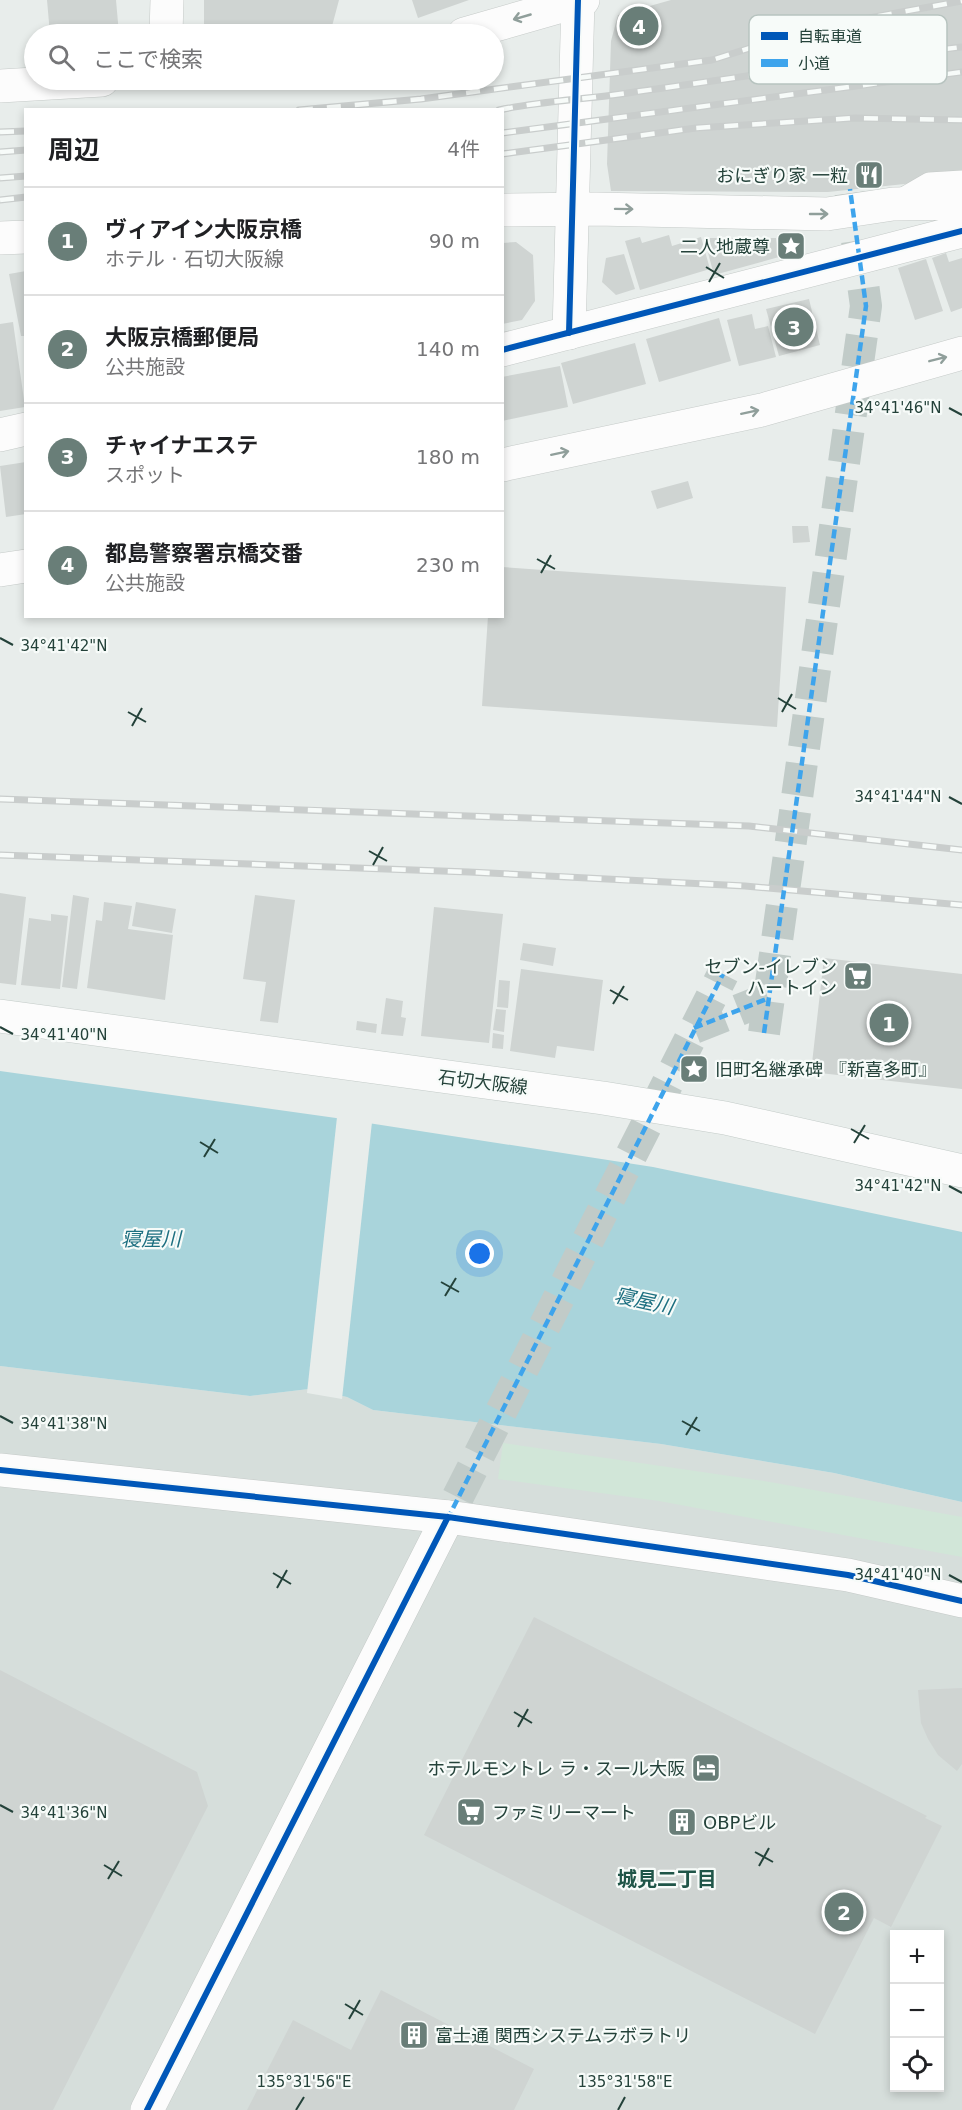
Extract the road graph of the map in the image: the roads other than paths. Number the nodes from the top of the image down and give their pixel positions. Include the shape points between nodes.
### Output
1 (166, 0) edge
2 (580, 0) edge
3 (166, 24) edge
4 (498, 24) edge
5 (24, 85) edge
6 (0, 86) edge
7 (962, 181) edge
8 (962, 203) edge
9 (893, 204) junction
10 (572, 209) junction
11 (504, 210) edge
12 (962, 231) edge
13 (24, 237) edge
14 (0, 238) edge
15 (569, 333) junction
16 (504, 349) edge
17 (962, 353) edge
18 (24, 429) edge
19 (0, 435) edge
20 (504, 465) edge
21 (24, 566) edge
22 (0, 570) edge
23 (0, 1016) edge
24 (962, 1171) edge
25 (0, 1470) edge
26 (448, 1517) junction
27 (962, 1601) edge
28 (147, 2110) edge

1 - 3 street
2 -> 4 street
2 - 10 street
5 - 6 street
7 - 9 lane via 929,183
8 - 9 street
10 -> 9 street via 827,214
10 - 11 street
10 - 15 street
12 - 15 street
13 - 14 street
15 - 16 street
20 -> 17 street via 762,410
18 - 19 street
21 - 22 street
23 - 24 street, 石切大阪線 via 603,1098 725,1118
25 - 26 street
26 - 27 street via 848,1575
26 - 28 street

